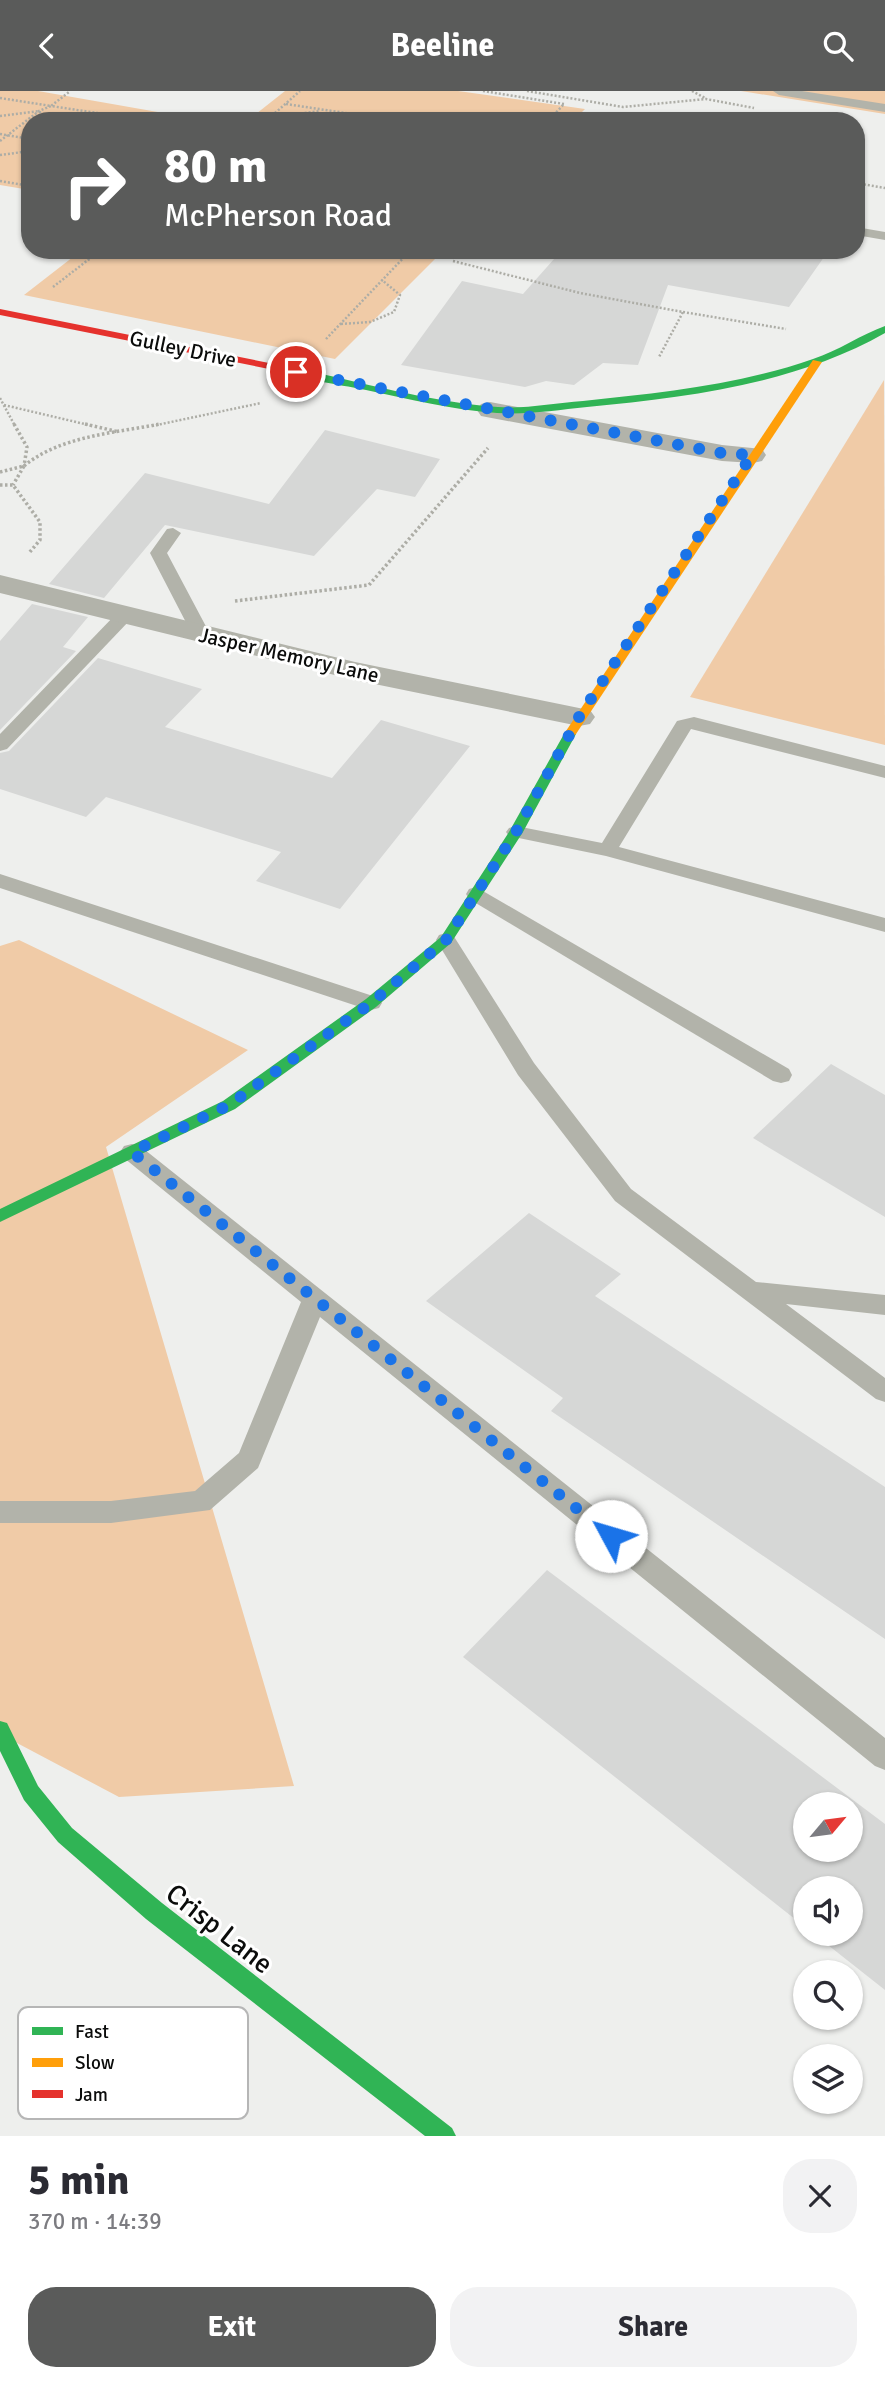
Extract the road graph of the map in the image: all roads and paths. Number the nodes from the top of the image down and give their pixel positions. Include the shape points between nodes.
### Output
1 (300, 91) edge
2 (483, 91) edge
3 (527, 91) edge
4 (692, 91) edge
5 (779, 91) edge
6 (69, 92) edge
7 (0, 98) edge
8 (706, 99) junction
9 (286, 104) junction
10 (51, 106) junction
11 (885, 108) edge
12 (758, 109) dead end
13 (39, 110) junction
14 (328, 110) junction
15 (26, 112) edge
16 (37, 112) edge
17 (91, 112) edge
18 (276, 112) edge
19 (314, 112) edge
20 (341, 112) edge
21 (556, 112) edge
22 (21, 113) edge
23 (0, 116) edge
24 (21, 125) edge
25 (0, 134) edge
26 (8, 135) junction
27 (21, 137) edge
28 (0, 141) edge
29 (21, 152) edge
30 (0, 155) edge
31 (0, 181) edge
32 (21, 184) edge
33 (865, 185) edge
34 (885, 188) edge
35 (865, 233) edge
36 (885, 236) edge
37 (402, 259) edge
38 (444, 259) edge
39 (475, 259) edge
40 (453, 261) junction
41 (382, 280) junction
42 (0, 312) edge
43 (683, 312) junction
44 (341, 324) junction
45 (789, 329) dead end
46 (885, 329) edge
47 (658, 359) dead end
48 (817, 362) junction
49 (296, 372) junction
50 (0, 398) edge
51 (4, 405) junction
52 (502, 412) junction
53 (122, 432) junction
54 (752, 455) junction
55 (24, 466) junction
56 (0, 472) edge
57 (13, 485) dead end
58 (173, 533) dead end
59 (0, 585) edge
60 (222, 602) dead end
61 (124, 615) junction
62 (201, 634) junction
63 (579, 717) junction
64 (0, 745) edge
65 (885, 772) edge
66 (516, 832) junction
67 (607, 850) junction
68 (0, 881) edge
69 (476, 894) junction
70 (885, 925) edge
71 (446, 940) junction
72 (371, 1003) junction
73 (781, 1075) dead end
74 (132, 1152) junction
75 (0, 1216) edge
76 (751, 1291) junction
77 (315, 1299) junction
78 (885, 1305) edge
79 (885, 1392) edge
80 (0, 1512) edge
81 (0, 1730) edge
82 (885, 1756) edge
83 (444, 2136) edge

1 - 9 path
2 - 21 path via 564,104
3 - 8 path via 623,107
4 - 8 path
5 - 11 lane
6 - 10 path
7 - 10 path
8 - 12 path
9 - 14 path
9 - 18 path
10 - 13 path
10 - 17 path
13 - 15 path
13 - 16 path
14 - 19 path
14 - 20 path
22 - 23 path
24 - 26 path
25 - 26 path
26 - 27 path
26 - 28 path
29 - 30 path
31 - 32 path
33 - 34 path
35 - 36 lane
37 - 41 path
38 - 40 path
39 - 40 path
40 - 43 path via 580,293
41 - 44 path
41 - 44 path via 400,295 394,312 370,322
42 - 49 street, Gulley Drive
43 - 45 path
43 - 47 path
44 - 49 path
46 - 48 street, Gulley Drive via 857,347
48 - 52 street, Gulley Drive via 681,394
48 - 54 street
49 - 52 street, Gulley Drive
49 - 53 path via 264,403
50 - 51 path
51 - 53 path
51 - 55 path via 27,447
52 - 54 street, Gulley Drive
52 - 60 path via 474,467 369,585
53 - 55 path via 46,449
54 - 63 street
55 - 56 path
55 - 57 path
58 - 62 lane via 158,554
59 - 61 street, Jasper Memory Lane
61 - 62 street, Jasper Memory Lane
61 - 64 lane
62 - 63 street, Jasper Memory Lane
63 - 66 street
65 - 67 lane via 694,723 684,725
66 - 67 lane
66 - 69 street
67 - 70 lane
68 - 72 lane
69 - 71 street
69 - 73 lane
71 - 72 street
71 - 76 lane via 526,1069 623,1195
72 - 74 street via 229,1105
74 - 75 street
74 - 77 lane
76 - 78 lane
76 - 79 lane
77 - 80 lane via 249,1460 201,1502 111,1512
77 - 82 lane
81 - 83 street, Crisp Lane via 30,1793 65,1835 154,1911

